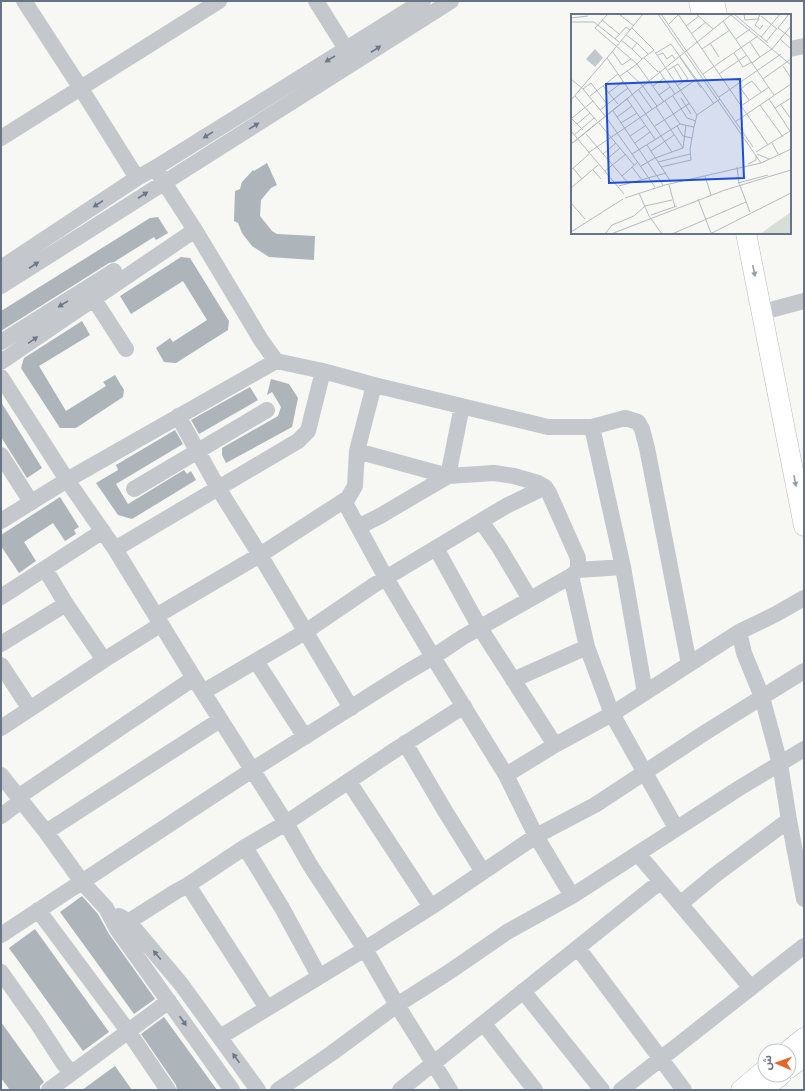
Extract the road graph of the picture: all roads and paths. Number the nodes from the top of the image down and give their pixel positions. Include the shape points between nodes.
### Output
1 (24, 1) edge
2 (316, 1) edge
3 (423, 1) edge
4 (451, 1) edge
5 (700, 1) edge
6 (714, 1) edge
7 (216, 2) edge
8 (702, 14) edge
9 (717, 14) edge
10 (804, 46) edge
11 (347, 49) junction
12 (791, 49) edge
13 (355, 63) junction
14 (80, 87) junction
15 (1, 138) edge
16 (155, 168) junction
17 (137, 178) junction
18 (164, 182) junction
19 (193, 226) junction
20 (746, 234) edge
21 (759, 234) edge
22 (1, 268) edge
23 (1, 286) edge
24 (90, 293) junction
25 (804, 301) edge
26 (774, 309) junction
27 (1, 342) edge
28 (126, 349) dead end
29 (276, 361) junction
30 (1, 362) edge
31 (323, 371) junction
32 (1, 377) edge
33 (374, 385) junction
34 (462, 406) junction
35 (267, 410) dead end
36 (178, 416) junction
37 (592, 427) junction
38 (198, 451) junction
39 (357, 451) junction
40 (804, 458) edge
41 (2, 459) edge
42 (448, 476) junction
43 (67, 480) junction
44 (545, 486) junction
45 (218, 488) junction
46 (134, 489) dead end
47 (344, 501) junction
48 (31, 502) junction
49 (1, 521) edge
50 (481, 521) junction
51 (804, 526) edge
52 (358, 527) junction
53 (103, 531) junction
54 (436, 548) junction
55 (115, 549) junction
56 (260, 555) junction
57 (623, 567) junction
58 (45, 569) junction
59 (574, 573) junction
60 (386, 578) junction
61 (1, 597) edge
62 (804, 598) edge
63 (530, 599) junction
64 (66, 604) junction
65 (158, 621) junction
66 (480, 628) junction
67 (305, 632) junction
68 (738, 632) junction
69 (1, 644) edge
70 (587, 647) junction
71 (433, 657) junction
72 (104, 660) junction
73 (256, 661) junction
74 (689, 664) junction
75 (1, 665) edge
76 (804, 671) edge
77 (194, 678) junction
78 (513, 680) junction
79 (203, 692) junction
80 (645, 693) junction
81 (762, 697) junction
82 (464, 706) junction
83 (352, 708) junction
84 (30, 709) junction
85 (612, 714) junction
86 (220, 720) junction
87 (1, 728) edge
88 (305, 737) junction
89 (405, 743) junction
90 (555, 745) junction
91 (804, 749) edge
92 (780, 764) junction
93 (252, 770) junction
94 (645, 772) junction
95 (1, 775) edge
96 (506, 775) junction
97 (349, 782) junction
98 (20, 799) junction
99 (1, 816) edge
100 (789, 820) junction
101 (286, 823) junction
102 (676, 828) junction
103 (46, 832) junction
104 (536, 836) junction
105 (246, 847) junction
106 (638, 854) junction
107 (483, 872) junction
108 (661, 881) junction
109 (82, 882) junction
110 (188, 885) junction
111 (572, 896) junction
112 (804, 899) edge
113 (680, 904) junction
114 (431, 907) junction
115 (38, 910) junction
116 (123, 925) junction
117 (1, 935) edge
118 (804, 946) edge
119 (578, 948) junction
120 (365, 949) junction
121 (1, 972) edge
122 (320, 976) junction
123 (751, 988) junction
124 (523, 992) junction
125 (169, 1001) junction
126 (397, 1005) junction
127 (267, 1008) junction
128 (484, 1024) junction
129 (128, 1030) junction
130 (220, 1037) junction
131 (660, 1059) junction
132 (433, 1063) junction
133 (71, 1073) junction
134 (757, 1077) edge
135 (771, 1083) edge
136 (162, 1088) edge
137 (49, 1090) edge
138 (232, 1090) edge
139 (258, 1090) edge
140 (278, 1090) edge
141 (400, 1090) edge
142 (450, 1090) edge
143 (535, 1090) edge
144 (602, 1090) edge
145 (621, 1090) edge
146 (684, 1090) edge
147 (741, 1090) edge
148 (762, 1090) edge

1 - 14 street
2 - 11 street
3 - 11 street
13 -> 4 street
5 - 8 main road
6 - 9 main road
7 - 14 street
10 - 12 street
11 - 13 street
11 -> 16 street
18 -> 13 street
14 - 15 street
14 - 17 street
16 - 17 street
16 - 18 street
17 -> 22 street
18 - 19 street
23 -> 18 street
19 - 24 street
19 - 29 street
20 -> 51 main road
21 - 26 main road
24 -> 27 street
24 - 28 street
30 -> 24 street
25 - 26 street
26 - 40 main road
29 - 31 street
29 - 36 street
31 - 33 street
31 - 45 street via 308,431 298,441
32 - 43 street
33 - 34 street
33 - 39 street
34 - 37 street via 548,427
34 - 42 street
35 - 38 street
36 - 38 street
36 - 43 street
37 - 57 street
37 - 74 street via 625,418 638,422 642,430
38 - 45 street
38 - 46 street
39 - 42 street
39 - 47 street via 355,486
41 - 48 street
42 - 44 street via 494,473 514,476
42 - 52 street
43 - 48 street
43 - 53 street
44 - 50 street
44 - 59 street via 578,558
45 - 55 street
45 - 56 street
47 - 52 street
47 - 56 street
48 - 49 street
50 - 54 street
50 - 63 street
52 - 60 street
53 - 55 street
53 - 58 street
54 - 60 street
54 - 66 street
55 - 65 street
56 - 65 street
56 - 67 street
57 - 59 street
57 - 80 street
58 - 61 street
58 - 64 street
59 - 63 street
59 - 70 street
60 - 67 street
60 - 71 street
62 - 68 street
63 - 66 street
64 - 69 street
64 - 72 street
65 - 72 street
65 - 77 street
66 - 71 street
66 - 78 street
67 - 73 street
67 - 83 street
68 - 74 street
68 - 81 street
70 - 78 street
70 - 85 street
71 - 82 street
71 - 83 street
72 - 84 street
73 - 79 street
73 - 88 street
74 - 80 street
75 - 84 street
76 - 81 street
77 - 79 street
77 - 98 street
78 - 90 street
79 - 86 street
80 - 85 street
81 - 92 street
81 - 94 street
82 - 89 street
82 - 96 street
83 - 88 street
84 - 87 street
85 - 90 street
85 - 94 street
86 - 93 street
86 - 103 street
88 - 93 street
89 - 97 street
89 - 107 street
90 - 96 street
91 - 92 street
92 - 100 street
92 - 102 street
93 - 101 street
93 - 109 street
94 - 102 street
94 - 104 street via 595,805
95 - 98 street
96 - 104 street
97 - 101 street
97 - 114 street
98 - 99 street
98 - 103 street
100 - 112 street
100 - 113 street
101 - 105 street
101 - 120 street
102 - 106 street
103 - 109 street
104 - 107 street
104 - 111 street
105 - 110 street
105 - 122 street
106 - 108 street
106 - 111 street
107 - 114 street
108 - 113 street
108 - 119 street
109 - 115 street
109 - 116 street
110 - 116 street
110 - 127 street
111 - 126 street via 507,932
113 - 123 street
114 - 120 street
115 - 117 street
115 - 129 street
116 - 125 street
130 -> 116 street via 181,984
118 - 123 street
119 - 124 street
119 - 131 street
120 - 122 street
120 - 126 street
121 - 133 street
122 - 127 street
123 - 131 street
124 - 128 street
124 - 144 street
125 - 129 street
125 -> 138 street
126 - 132 street
126 - 140 street
127 - 130 street
128 - 132 street
128 - 143 street
129 - 133 street
129 - 136 street
139 -> 130 street
131 - 145 street
131 - 146 street
132 - 141 street
132 - 142 street
133 - 137 street
134 - 147 main road
135 - 148 main road

